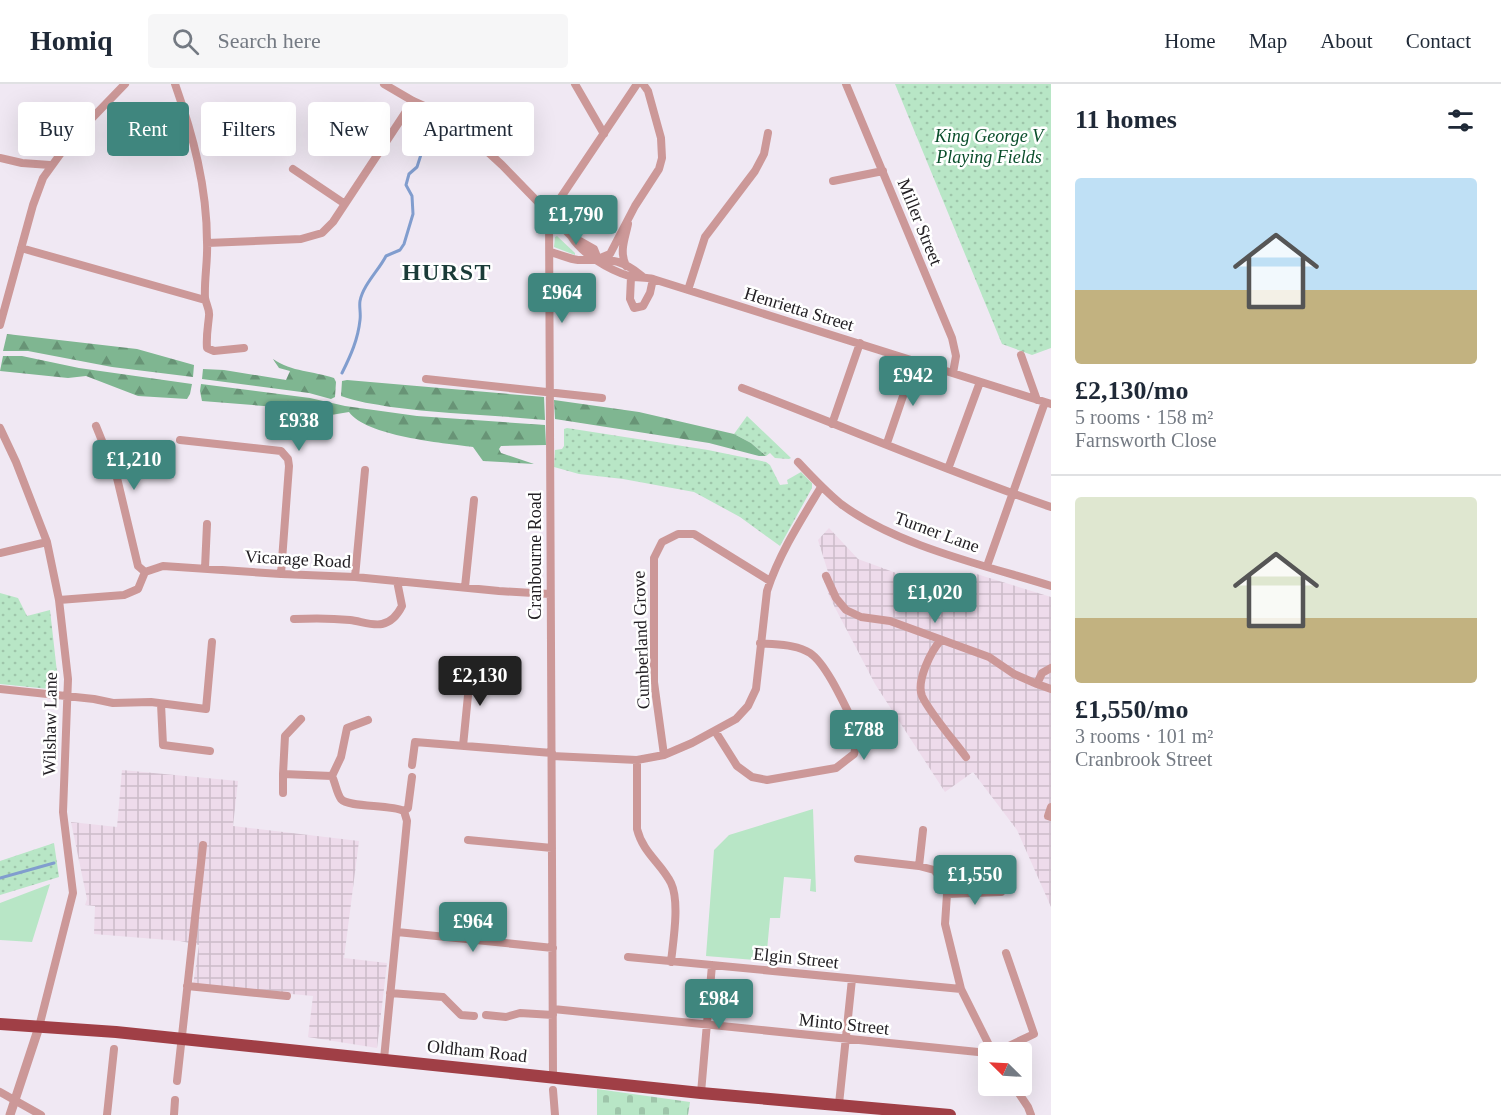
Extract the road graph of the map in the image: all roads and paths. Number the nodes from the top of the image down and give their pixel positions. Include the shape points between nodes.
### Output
1 (125, 84) edge
2 (175, 84) edge
3 (384, 84) edge
4 (574, 84) edge
5 (637, 84) edge
6 (643, 84) edge
7 (846, 84) edge
8 (413, 101) junction
9 (768, 133) dead end
10 (604, 134) junction
11 (0, 158) edge
12 (50, 165) junction
13 (293, 169) dead end
14 (883, 171) junction
15 (833, 181) dead end
16 (345, 204) junction
17 (549, 215) junction
18 (629, 217) junction
19 (207, 243) junction
20 (21, 248) junction
21 (550, 252) junction
22 (598, 259) junction
23 (626, 266) junction
24 (642, 276) junction
25 (631, 277) junction
26 (653, 279) junction
27 (688, 290) junction
28 (205, 300) junction
29 (0, 325) edge
30 (860, 343) junction
31 (244, 348) dead end
32 (1022, 355) dead end
33 (915, 361) junction
34 (953, 373) junction
35 (426, 379) dead end
36 (980, 382) junction
37 (742, 388) dead end
38 (549, 394) junction
39 (602, 398) dead end
40 (1044, 402) edge
41 (832, 424) junction
42 (96, 426) dead end
43 (0, 428) edge
44 (180, 440) dead end
45 (887, 443) junction
46 (798, 462) dead end
47 (948, 469) junction
48 (365, 470) dead end
49 (821, 487) junction
50 (1012, 494) junction
51 (474, 500) dead end
52 (1051, 507) edge
53 (207, 524) dead end
54 (47, 542) junction
55 (0, 553) edge
56 (987, 566) junction
57 (205, 568) junction
58 (144, 572) junction
59 (281, 574) junction
60 (826, 576) dead end
61 (355, 577) junction
62 (397, 581) junction
63 (770, 581) junction
64 (1051, 586) edge
65 (465, 587) junction
66 (550, 594) junction
67 (59, 600) junction
68 (294, 620) dead end
69 (941, 640) junction
70 (212, 642) dead end
71 (760, 643) junction
72 (471, 665) dead end
73 (1051, 668) edge
74 (1037, 683) junction
75 (0, 689) edge
76 (1051, 689) edge
77 (67, 696) junction
78 (161, 704) junction
79 (301, 719) dead end
80 (368, 720) dead end
81 (715, 731) junction
82 (463, 746) junction
83 (210, 751) dead end
84 (552, 755) junction
85 (663, 755) junction
86 (966, 757) dead end
87 (637, 760) junction
88 (412, 765) dead end
89 (283, 774) junction
90 (332, 776) junction
91 (412, 777) dead end
92 (283, 793) dead end
93 (1051, 807) edge
94 (404, 811) junction
95 (1050, 817) edge
96 (923, 830) dead end
97 (468, 840) dead end
98 (202, 845) dead end
99 (552, 848) junction
100 (858, 859) dead end
101 (920, 866) junction
102 (1001, 892) dead end
103 (947, 894) junction
104 (396, 932) junction
105 (553, 948) junction
106 (1006, 953) dead end
107 (628, 957) dead end
108 (671, 962) junction
109 (712, 965) junction
110 (852, 979) junction
111 (187, 986) junction
112 (961, 989) junction
113 (390, 993) junction
114 (287, 996) dead end
115 (553, 1012) junction
116 (486, 1015) dead end
117 (474, 1016) dead end
118 (0, 1024) edge
119 (706, 1026) junction
120 (39, 1027) junction
121 (181, 1039) junction
122 (846, 1039) junction
123 (987, 1042) edge
124 (1016, 1042) edge
125 (114, 1048) dead end
126 (978, 1052) edge
127 (384, 1059) junction
128 (553, 1077) junction
129 (177, 1082) dead end
130 (553, 1090) dead end
131 (0, 1092) edge
132 (700, 1093) junction
133 (1021, 1096) edge
134 (15, 1100) junction
135 (175, 1100) dead end
136 (839, 1104) junction
137 (10, 1115) edge
138 (41, 1115) edge
139 (106, 1115) edge
140 (174, 1115) edge
141 (555, 1115) edge
142 (950, 1115) edge
143 (1030, 1115) edge

1 - 12 street
2 - 19 street via 199,163
3 - 8 street
4 - 10 street
5 - 10 street
6 - 18 street via 661,138 662,158 655,177
7 - 14 street, Miller Street
8 - 16 street
8 - 17 street via 444,115 464,130
9 - 27 street via 764,154 755,171 705,237
10 - 17 street
11 - 12 street
12 - 20 street
13 - 16 street
14 - 15 street
14 - 34 street, Miller Street via 952,338 956,356
16 - 19 street via 322,233 301,239
17 - 21 street, Cranbourne Road
17 - 22 street via 577,246
18 - 22 street via 610,254
18 - 23 street via 622,250
19 - 28 street
20 - 28 street
20 - 29 street
21 - 22 street via 576,260
21 - 38 street, Cranbourne Road
22 - 23 street, Henrietta Street via 612,259
22 - 25 street, Henrietta Street via 606,267
23 - 24 street, Henrietta Street
24 - 25 street, Henrietta Street
24 - 26 street, Henrietta Street
25 - 26 street via 630,299 634,309 643,306
26 - 27 street, Henrietta Street
27 - 30 street, Henrietta Street
28 - 31 street via 210,313 207,348
30 - 33 street, Henrietta Street
30 - 41 street
32 - 40 street
33 - 34 street, Henrietta Street
33 - 45 street
34 - 36 street, Henrietta Street
35 - 38 street
36 - 40 street, Henrietta Street
36 - 47 street
37 - 41 street
38 - 39 street
38 - 66 street, Cranbourne Road
40 - 50 street
41 - 45 street
42 - 58 street via 117,478 138,566
43 - 54 street, Wilshaw Lane
44 - 59 street via 285,454 289,466
45 - 47 street
46 - 49 street, Turner Lane
47 - 50 street
48 - 61 street
49 - 56 street, Turner Lane via 843,505 906,540
49 - 63 street
50 - 52 street
50 - 56 street
51 - 65 street
53 - 57 street
54 - 55 street
54 - 67 street, Wilshaw Lane
56 - 64 street, Turner Lane
57 - 58 street, Vicarage Road via 163,566
57 - 59 street, Vicarage Road
58 - 67 street via 138,589 124,595
59 - 61 street, Vicarage Road
60 - 69 street via 846,610
61 - 62 street, Vicarage Road
62 - 65 street, Vicarage Road
62 - 68 street via 402,606 388,622 379,625 320,618
63 - 71 street
63 - 85 street, Cumberland Grove via 694,534 678,534 662,542 654,558 654,682
65 - 66 street, Vicarage Road
66 - 84 street, Cranbourne Road
67 - 77 street, Wilshaw Lane
69 - 74 street via 989,657 1014,674
69 - 86 street via 933,648 921,691
70 - 78 street via 206,709
71 - 81 street via 756,688 748,706
71 - 81 street via 792,646 810,653 824,668 859,734 854,754 836,768 767,780 752,777 737,766
72 - 82 street
73 - 74 street via 1042,673
74 - 76 street
75 - 77 street
77 - 78 street via 113,703
77 - 120 street, Wilshaw Lane via 63,812 73,893
78 - 83 street via 163,745
79 - 89 street via 285,736
80 - 90 street via 347,728
81 - 85 street
82 - 84 street
82 - 88 street via 415,742
84 - 87 street
84 - 99 street, Cranbourne Road
85 - 87 street
87 - 108 street via 639,840 667,876 674,893
89 - 90 street
89 - 92 street
90 - 94 street via 341,799 349,803
91 - 94 street via 408,808
93 - 95 street
94 - 104 street via 407,821
96 - 101 street
97 - 99 street
98 - 111 street
99 - 105 street, Cranbourne Road
100 - 101 street
101 - 103 street via 934,870 944,881
102 - 103 street
103 - 112 street via 945,924
104 - 105 street
104 - 113 street
105 - 115 street, Cranbourne Road
106 - 124 street via 1034,1034
107 - 108 street, Elgin Street
108 - 109 street, Elgin Street
109 - 110 street, Elgin Street
109 - 119 street
110 - 112 street, Elgin Street
110 - 122 street
111 - 114 street
111 - 121 street
112 - 123 street
113 - 117 street via 443,997 461,1015
113 - 127 street
115 - 116 street, Minto Street
115 - 119 street, Minto Street
115 - 128 street, Cranbourne Road
118 - 120 highway, Oldham Road
119 - 122 street, Minto Street
119 - 132 street
120 - 121 highway, Oldham Road
120 - 134 street
121 - 127 highway, Oldham Road
121 - 129 street
122 - 126 street, Minto Street
122 - 136 street
125 - 139 street
127 - 128 highway, Oldham Road
128 - 132 highway, Oldham Road
130 - 141 street
131 - 134 street
132 - 136 highway, Oldham Road
133 - 143 street
134 - 137 street
134 - 138 street
135 - 140 street
136 - 142 highway, Oldham Road

